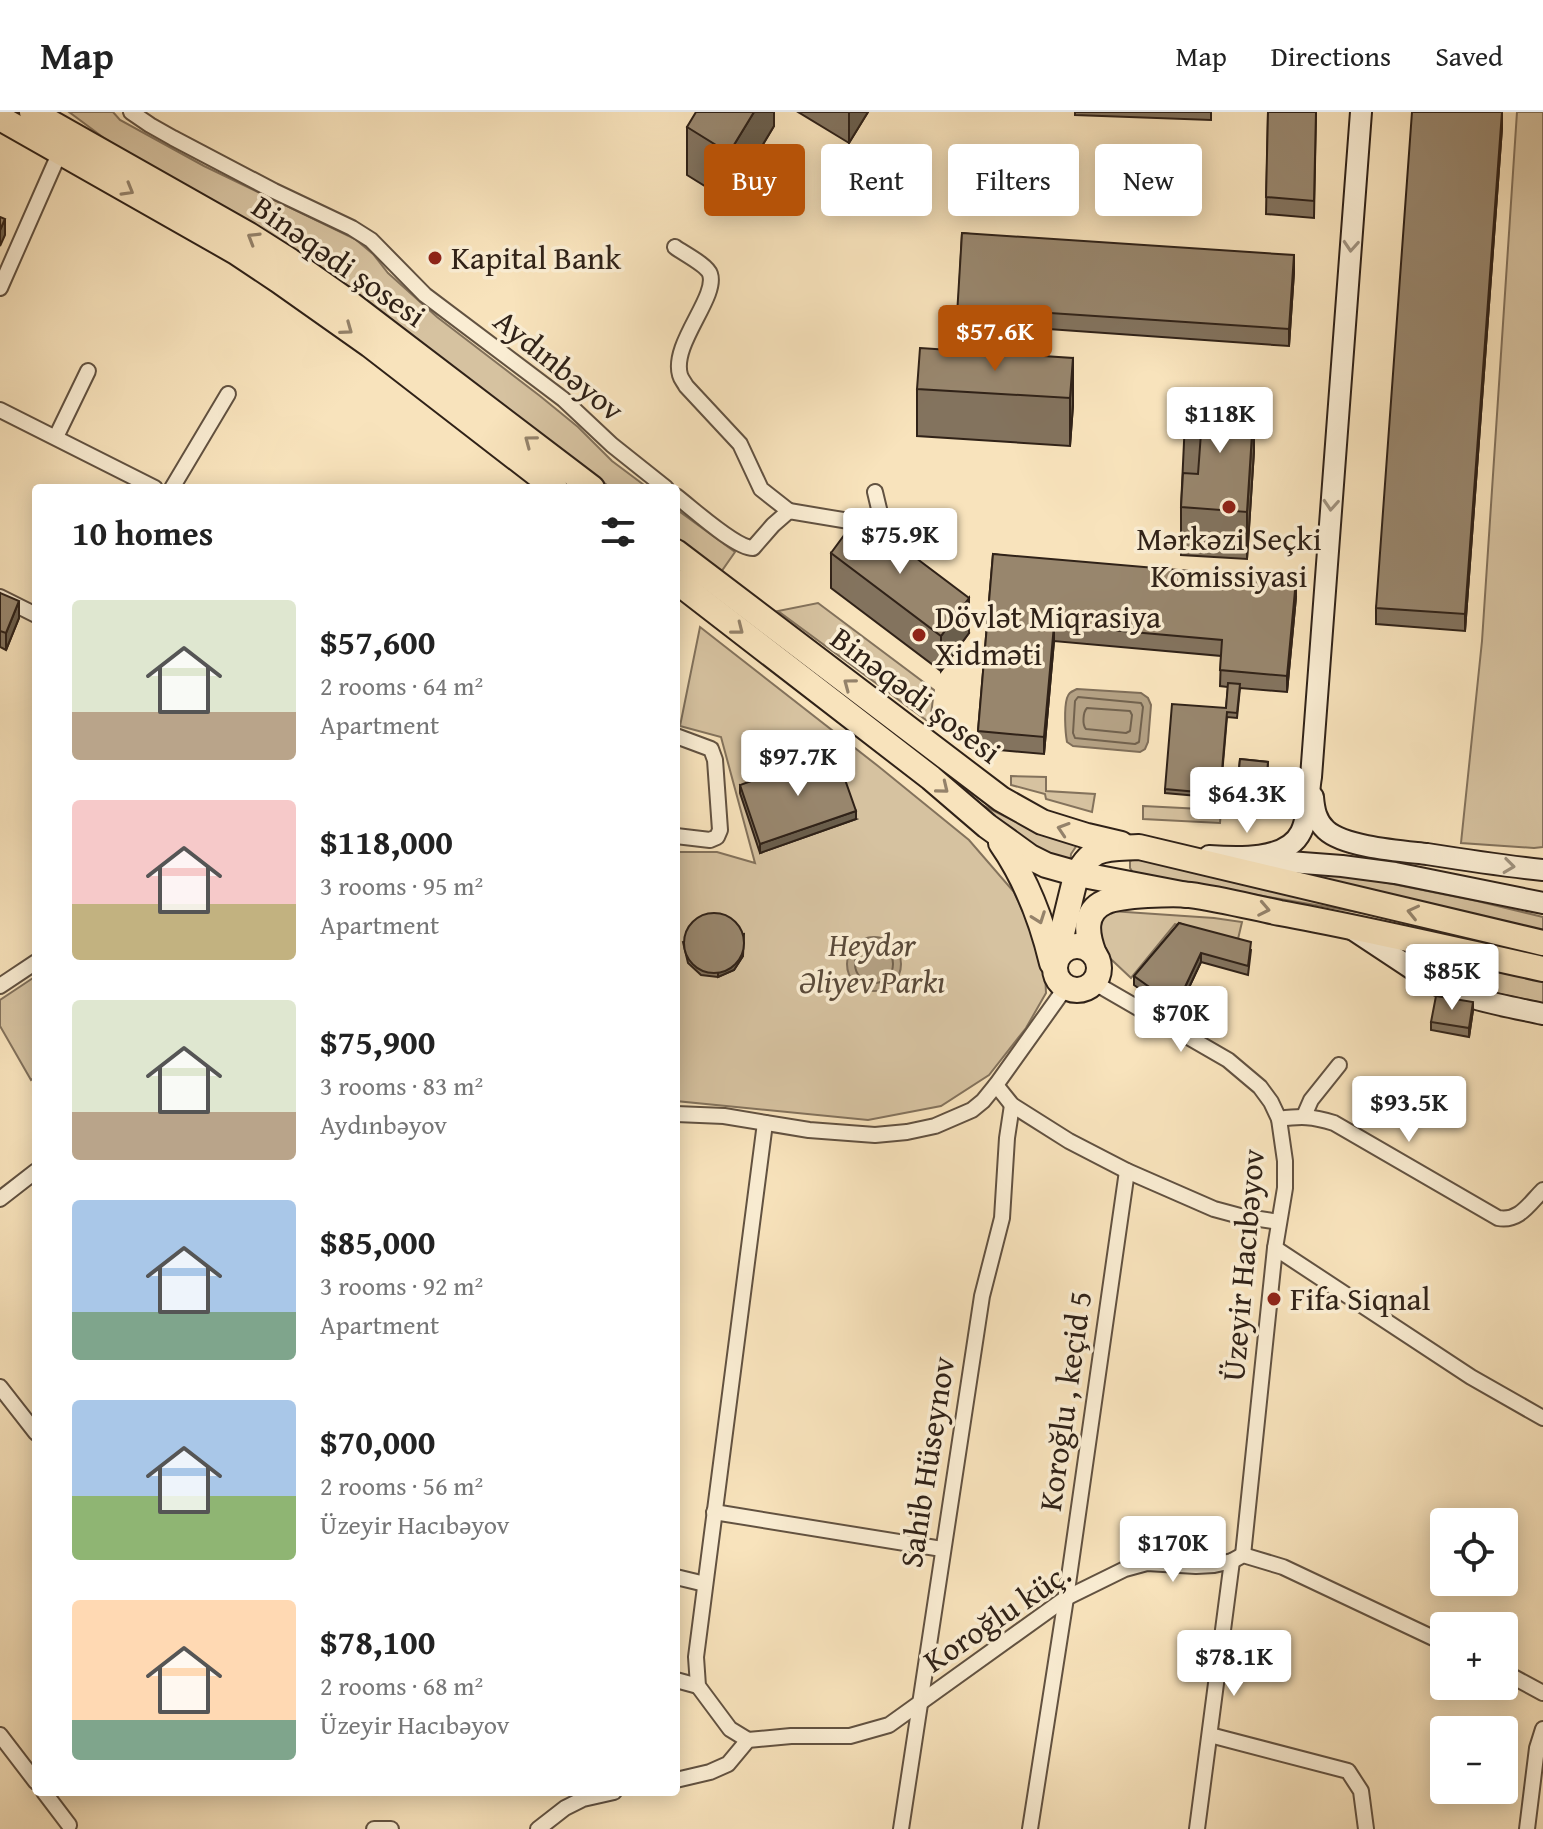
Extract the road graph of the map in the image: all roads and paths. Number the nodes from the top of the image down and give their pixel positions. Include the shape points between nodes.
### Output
1 (131, 112) edge
2 (1361, 112) edge
3 (0, 118) edge
4 (41, 121) edge
5 (65, 142) junction
6 (675, 247) dead end
7 (0, 288) edge
8 (88, 371) dead end
9 (228, 394) dead end
10 (0, 410) edge
11 (56, 437) junction
12 (147, 484) edge
13 (174, 484) edge
14 (550, 484) edge
15 (587, 484) edge
16 (661, 484) edge
17 (875, 492) dead end
18 (680, 499) edge
19 (789, 511) junction
20 (680, 555) edge
21 (680, 584) edge
22 (0, 597) edge
23 (32, 613) edge
24 (680, 737) edge
25 (1311, 777) junction
26 (987, 826) junction
27 (680, 836) edge
28 (1148, 850) junction
29 (1242, 858) junction
30 (1543, 870) edge
31 (1078, 874) junction
32 (1187, 895) junction
33 (1543, 903) edge
34 (1345, 925) junction
35 (1543, 943) edge
36 (1094, 954) junction
37 (32, 965) edge
38 (1543, 969) edge
39 (1059, 974) junction
40 (1093, 982) junction
41 (0, 986) edge
42 (1543, 1014) edge
43 (1339, 1065) dead end
44 (996, 1085) junction
45 (1012, 1105) junction
46 (680, 1114) edge
47 (1304, 1116) junction
48 (1279, 1119) junction
49 (765, 1123) junction
50 (1127, 1171) junction
51 (32, 1174) edge
52 (1543, 1190) edge
53 (0, 1199) edge
54 (1279, 1222) junction
55 (1275, 1248) junction
56 (0, 1387) edge
57 (1543, 1418) edge
58 (32, 1428) edge
59 (714, 1512) junction
60 (942, 1549) junction
61 (1238, 1558) junction
62 (680, 1578) edge
63 (705, 1584) junction
64 (1066, 1598) junction
65 (1430, 1636) edge
66 (1518, 1680) edge
67 (680, 1681) edge
68 (698, 1686) junction
69 (1543, 1693) edge
70 (920, 1704) junction
71 (1543, 1729) edge
72 (0, 1735) edge
73 (1210, 1735) junction
74 (748, 1740) junction
75 (32, 1777) edge
76 (680, 1779) edge
77 (47, 1796) edge
78 (596, 1796) edge
79 (69, 1825) dead end
80 (374, 1829) edge
81 (391, 1829) edge
82 (538, 1829) edge
83 (901, 1829) edge
84 (1030, 1829) edge
85 (1197, 1829) edge
86 (1366, 1829) edge
87 (1527, 1829) edge

1 - 16 street, Aydınbəyov via 371,240 425,295 563,399
2 -> 25 main road
3 - 4 main road, Binəqədi şosesi
4 - 5 main road, Binəqədi şosesi
5 - 7 street
5 -> 14 main road, Binəqədi şosesi via 278,280
15 -> 5 main road, Binəqədi şosesi via 290,261
6 - 19 street via 710,275 710,288 685,341 680,375 740,444 761,489
8 - 11 street
9 - 13 street
10 - 11 street
11 - 12 street
17 - 19 street via 878,520 855,522
18 - 19 street via 747,549
28 -> 20 main road, Binəqədi şosesi via 1065,830 1001,799
21 -> 26 main road, Binəqədi şosesi
22 - 23 street
24 - 27 street via 711,749 720,830 710,840
25 - 29 main road via 1301,834 1267,854
25 -> 30 main road via 1319,823 1337,838
26 - 31 main road, Binəqədi şosesi via 1030,857
26 -> 39 main road via 1024,884
28 - 29 main road
28 - 31 main road via 1100,850
35 -> 28 main road, Binəqədi şosesi
29 - 33 main road via 1395,873
31 - 32 main road, Binəqədi şosesi
31 - 39 main road
32 -> 34 main road
32 - 36 main road via 1105,902 1088,921
34 - 38 main road
34 - 42 main road via 1442,987
36 - 39 main road via 1087,948 1063,949
36 - 40 main road via 1099,968
37 - 41 street
39 - 40 main road via 1081,990
39 - 44 street
40 - 48 street, Üzeyir Hacıbəyov via 1228,1060 1260,1087
43 - 47 street
44 - 45 street
44 - 49 street via 972,1110 907,1132 875,1135
45 - 50 street
45 - 60 street, Sahib Hüseynov via 1002,1218 982,1296
46 - 49 street
47 - 48 street
47 - 52 street via 1334,1123 1498,1218 1516,1217
48 - 54 street, Üzeyir Hacıbəyov via 1285,1161
49 - 59 street
50 - 54 street via 1214,1209
50 - 64 street, Koroğlu , keçid 5
51 - 53 street
54 - 55 street, Üzeyir Hacıbəyov
55 - 57 street
55 - 61 street, Üzeyir Hacıbəyov
56 - 58 street
59 - 60 street
59 - 63 street
60 - 70 street, Sahib Hüseynov
61 - 64 street, Koroğlu küç. via 1196,1566 1147,1563
61 - 65 street, Koroğlu küç. via 1283,1567
61 - 73 street, Üzeyir Hacıbəyov
62 - 63 street
63 - 68 street
64 - 70 street, Koroğlu küç.
64 - 84 street, Koroğlu , keçid 5
66 - 69 street
67 - 68 street
68 - 74 street via 730,1729
70 - 74 street, Koroğlu küç. via 889,1725 850,1736
70 - 83 street, Sahib Hüseynov
71 - 87 street
72 - 75 street
73 - 85 street, Üzeyir Hacıbəyov
73 - 86 street via 1348,1771 1361,1791
74 - 76 street via 728,1764
77 - 79 street
78 - 82 street via 565,1808
80 - 81 street

